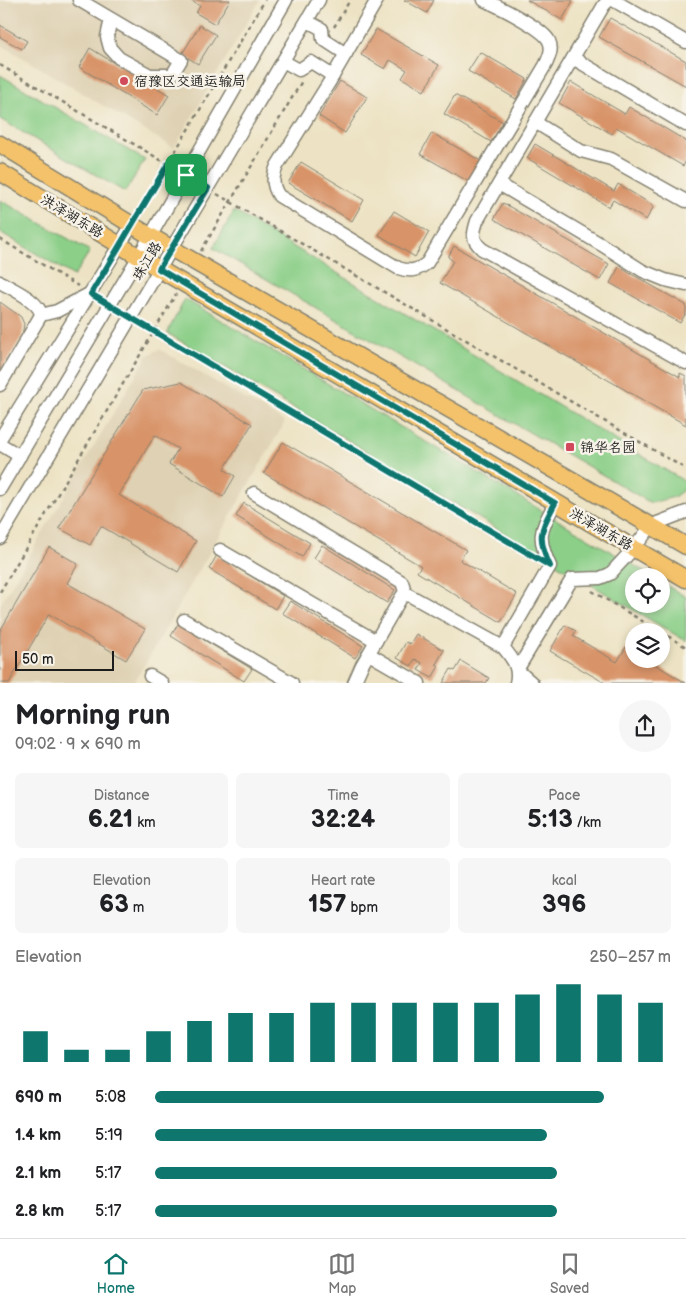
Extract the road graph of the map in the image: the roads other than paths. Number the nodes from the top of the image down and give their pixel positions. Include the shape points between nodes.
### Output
1 (79, 0) edge
2 (286, 0) edge
3 (319, 0) edge
4 (377, 0) edge
5 (484, 0) edge
6 (609, 0) edge
7 (613, 0) edge
8 (111, 19) junction
9 (307, 21) junction
10 (686, 42) edge
11 (346, 54) junction
12 (573, 58) junction
13 (283, 61) junction
14 (333, 76) junction
15 (535, 122) junction
16 (686, 125) edge
17 (0, 144) edge
18 (0, 172) edge
19 (499, 184) junction
20 (686, 201) edge
21 (132, 225) junction
22 (150, 236) junction
23 (120, 245) junction
24 (172, 248) junction
25 (139, 256) junction
26 (159, 269) junction
27 (0, 282) edge
28 (686, 285) edge
29 (91, 294) junction
30 (41, 315) junction
31 (686, 363) edge
32 (0, 385) edge
33 (0, 438) edge
34 (0, 444) edge
35 (20, 456) junction
36 (0, 488) edge
37 (254, 493) dead end
38 (555, 503) junction
39 (686, 512) edge
40 (652, 525) junction
41 (0, 538) edge
42 (686, 546) edge
43 (634, 548) junction
44 (220, 550) dead end
45 (686, 579) edge
46 (406, 595) junction
47 (184, 620) dead end
48 (376, 641) junction
49 (503, 647) junction
50 (369, 654) junction
51 (150, 676) dead end
52 (516, 677) edge
53 (162, 683) edge
54 (292, 683) edge
55 (354, 683) edge
56 (418, 683) edge
57 (532, 683) edge

1 - 8 street
2 - 22 street, 珠江路
3 - 9 street, 珠江路
4 - 11 street
5 - 14 street via 542,32 549,40 550,53 427,263 420,269 398,268 279,196 274,189 278,166
6 - 12 street
7 - 10 street
8 - 8 street via 107,37 110,48 119,58 150,75 172,75 181,60
9 - 11 street via 322,30 323,39
9 - 13 street, 珠江路
11 - 14 street
12 - 15 street
12 - 16 street
13 - 14 street via 299,70 311,62
13 - 24 street, 珠江路
15 - 19 street
15 - 20 street via 581,151 611,159
17 - 21 main road, 洪泽湖东路
18 - 23 main road, 洪泽湖东路
19 - 28 street via 643,271
19 - 31 street via 477,221 474,233 476,243 482,249
21 - 22 main road, 洪泽湖东路
21 - 23 street
22 - 24 main road, 洪泽湖东路
22 - 25 street, 珠江路
23 - 25 main road, 洪泽湖东路
23 - 29 street
24 - 26 street, 珠江路
24 - 40 main road, 洪泽湖东路
25 - 26 main road, 洪泽湖东路
25 - 35 street, 珠江路
26 - 38 main road, 洪泽湖东路
26 - 41 street, 珠江路
27 - 30 street via 33,302 41,310
29 - 30 street via 57,311
29 - 33 street
30 - 32 street
34 - 35 street
35 - 36 street, 珠江路
37 - 46 street via 402,582
38 - 43 main road, 洪泽湖东路
38 - 49 street via 542,528 544,554 550,566
39 - 40 street
40 - 42 main road, 洪泽湖东路
40 - 43 street
43 - 45 main road, 洪泽湖东路
43 - 52 street via 610,574 600,578 572,579
44 - 48 street
46 - 48 street via 402,596
46 - 49 street
47 - 54 street
48 - 50 street
49 - 52 street via 512,658
50 - 55 street
50 - 56 street
51 - 53 street
52 - 57 street

